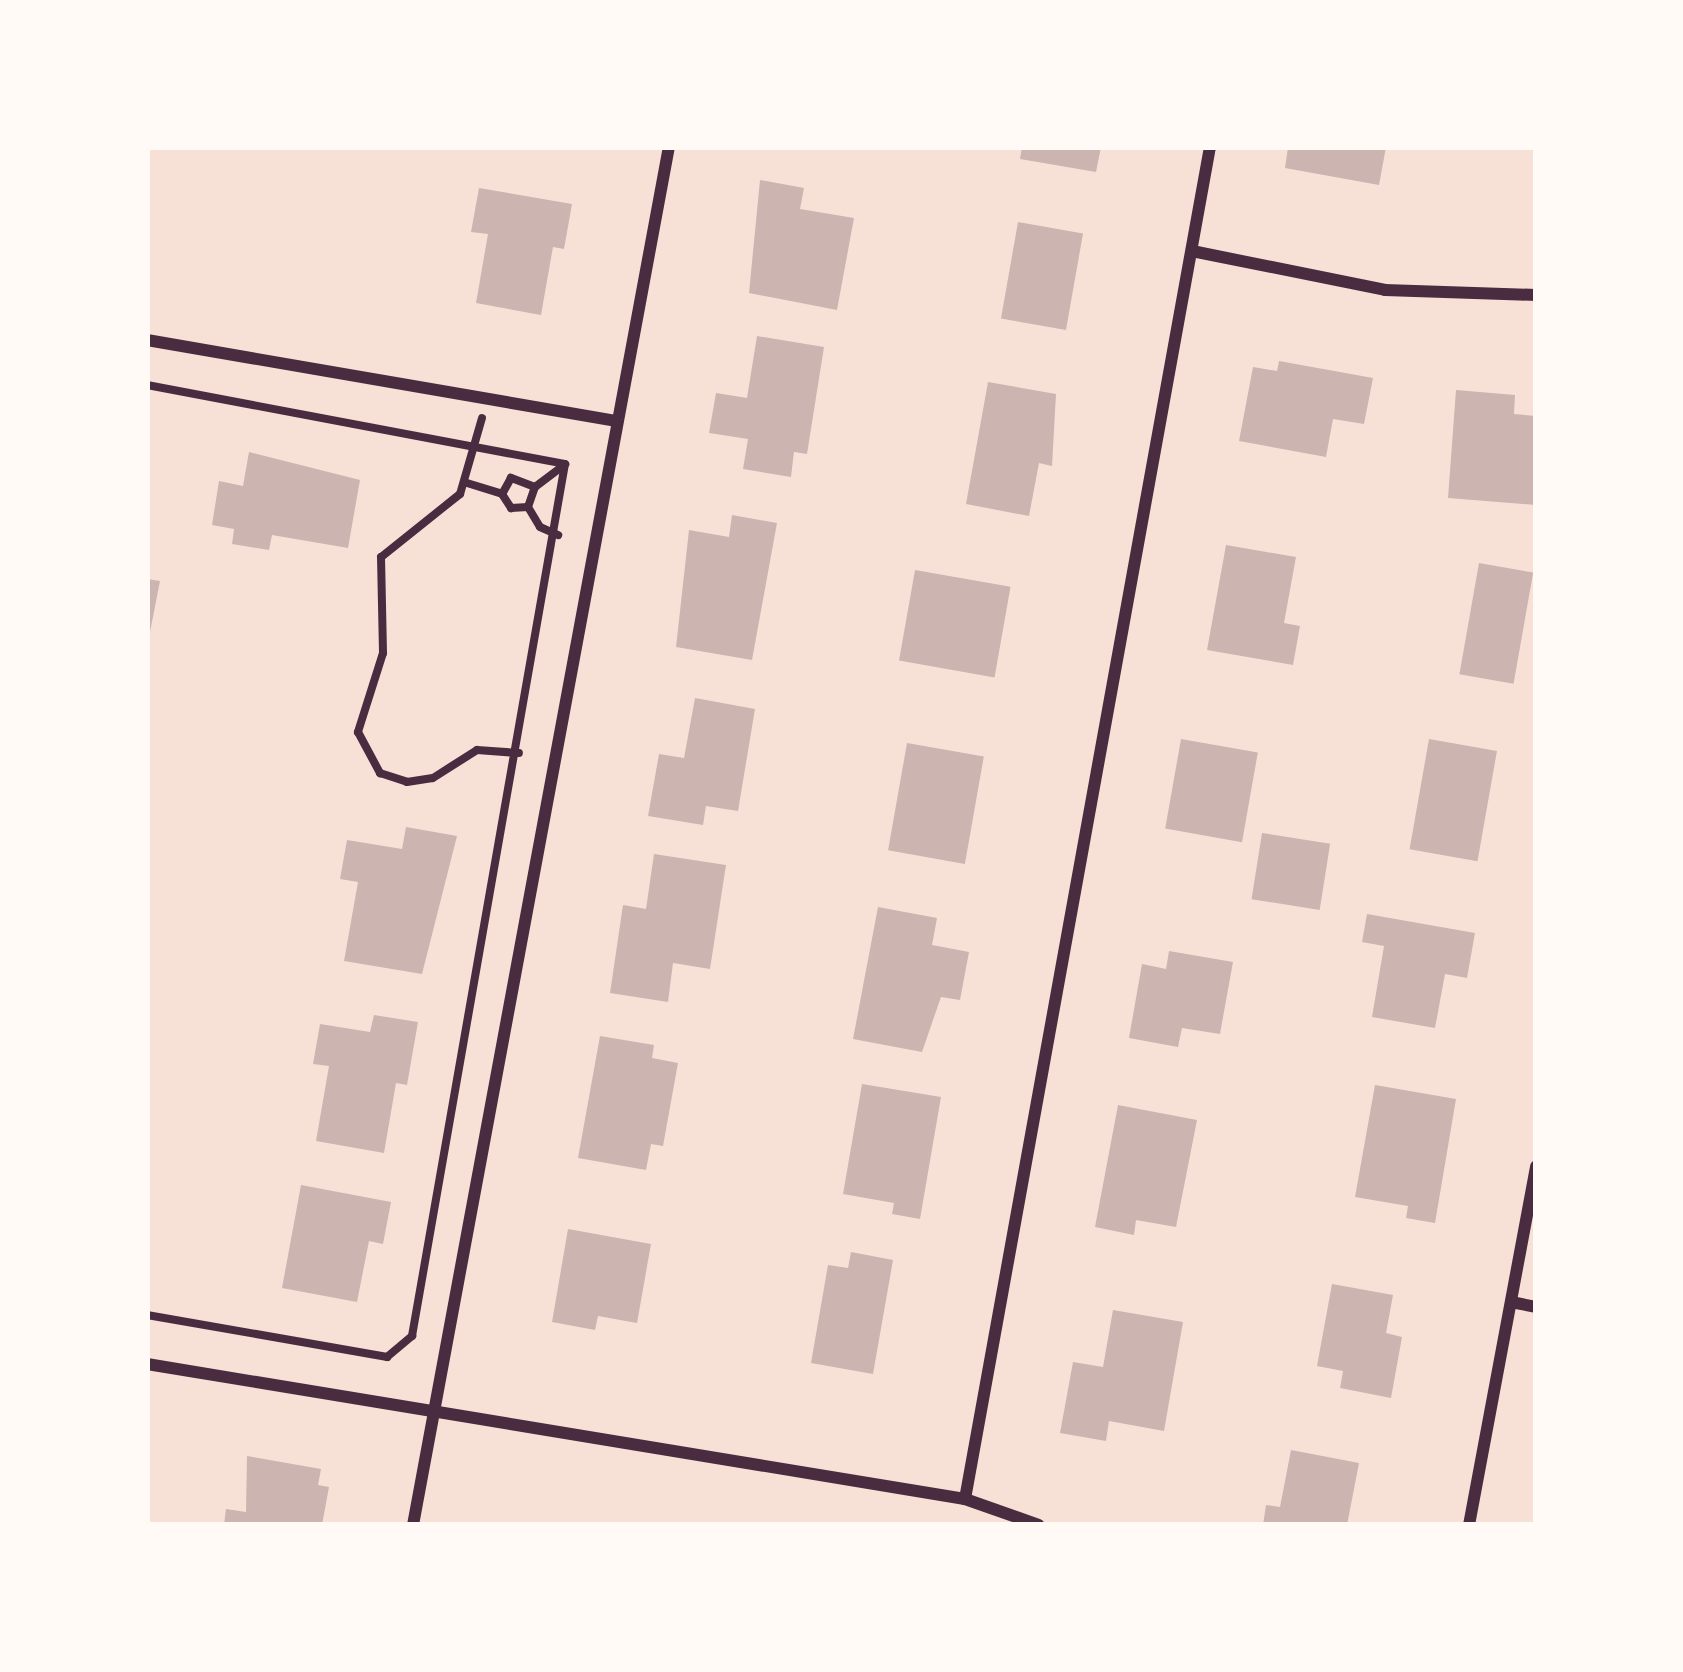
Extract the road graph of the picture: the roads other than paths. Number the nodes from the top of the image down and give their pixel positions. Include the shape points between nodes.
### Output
1 (669, 147) edge
2 (1210, 147) edge
3 (1192, 250) junction
4 (1536, 296) edge
5 (147, 340) edge
6 (617, 421) junction
7 (1536, 1166) edge
8 (1511, 1302) junction
9 (1536, 1306) edge
10 (147, 1364) edge
11 (434, 1414) junction
12 (965, 1499) junction
13 (413, 1525) edge
14 (1039, 1525) edge
15 (1468, 1525) edge

1 - 6 street
2 - 3 street
3 - 4 street via 1385,290
3 - 12 street
5 - 6 street
6 - 11 street
7 - 8 street
8 - 9 street
8 - 15 street
10 - 11 street
11 - 12 street
11 - 13 street
12 - 14 street

